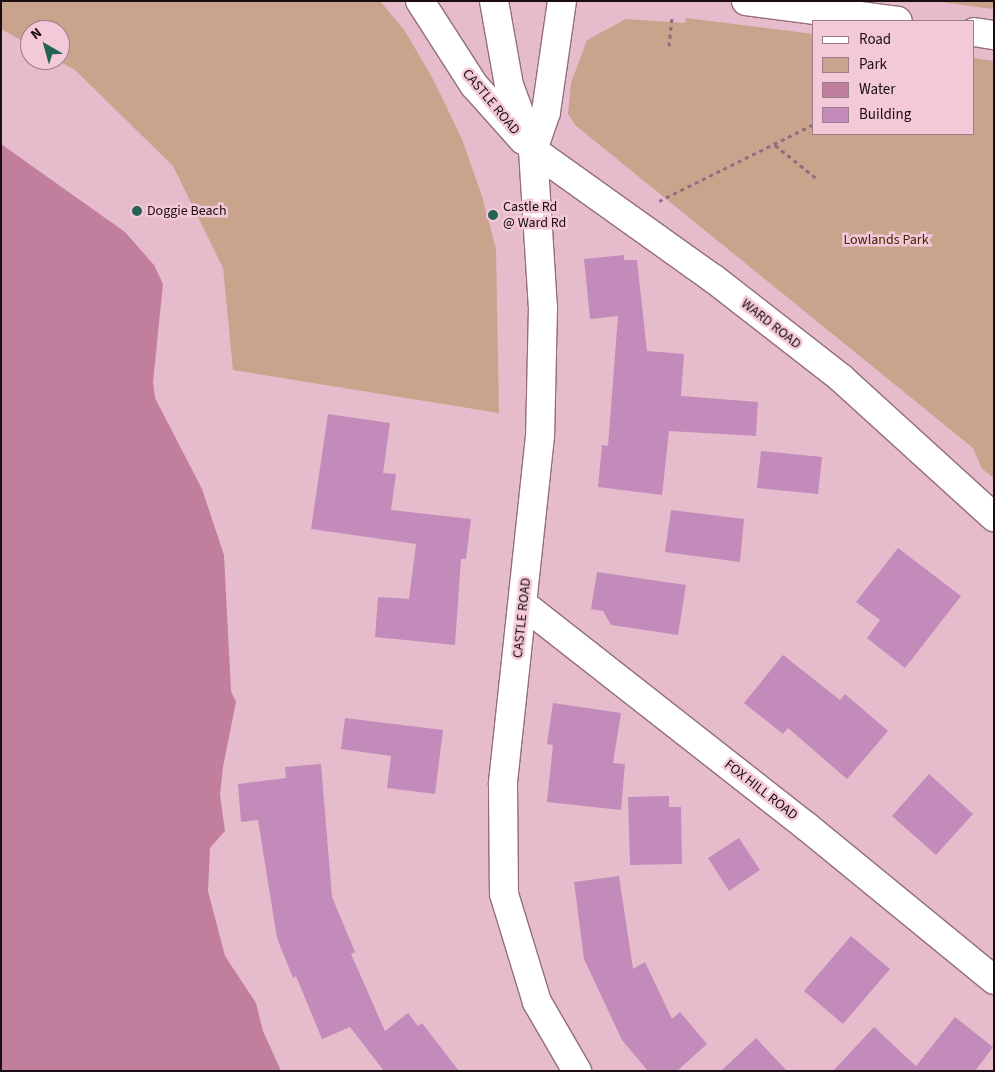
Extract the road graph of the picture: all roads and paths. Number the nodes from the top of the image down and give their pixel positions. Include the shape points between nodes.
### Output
1 (420, 1) edge
2 (494, 1) edge
3 (562, 1) edge
4 (746, 1) edge
5 (672, 18) dead end
6 (890, 20) edge
7 (975, 32) edge
8 (994, 35) edge
9 (669, 46) dead end
10 (812, 125) edge
11 (775, 145) junction
12 (533, 150) junction
13 (816, 178) dead end
14 (627, 216) junction
15 (994, 517) edge
16 (524, 605) junction
17 (994, 980) edge
18 (577, 1071) edge

1 - 12 main road, CASTLE ROAD via 474,85
2 - 12 main road, CASTLE ROAD via 509,85
3 - 12 main road, CASTLE ROAD via 546,112
4 - 6 main road
5 - 9 path
7 - 8 main road
10 - 11 path
11 - 13 path
11 - 14 path
12 - 14 main road, WARD ROAD
12 - 16 main road, CASTLE ROAD via 542,327 540,436
14 - 15 main road, WARD ROAD via 714,278 841,378
16 - 17 main road, FOX HILL ROAD via 798,820
16 - 18 main road, CASTLE ROAD via 503,784 504,894 537,1002

